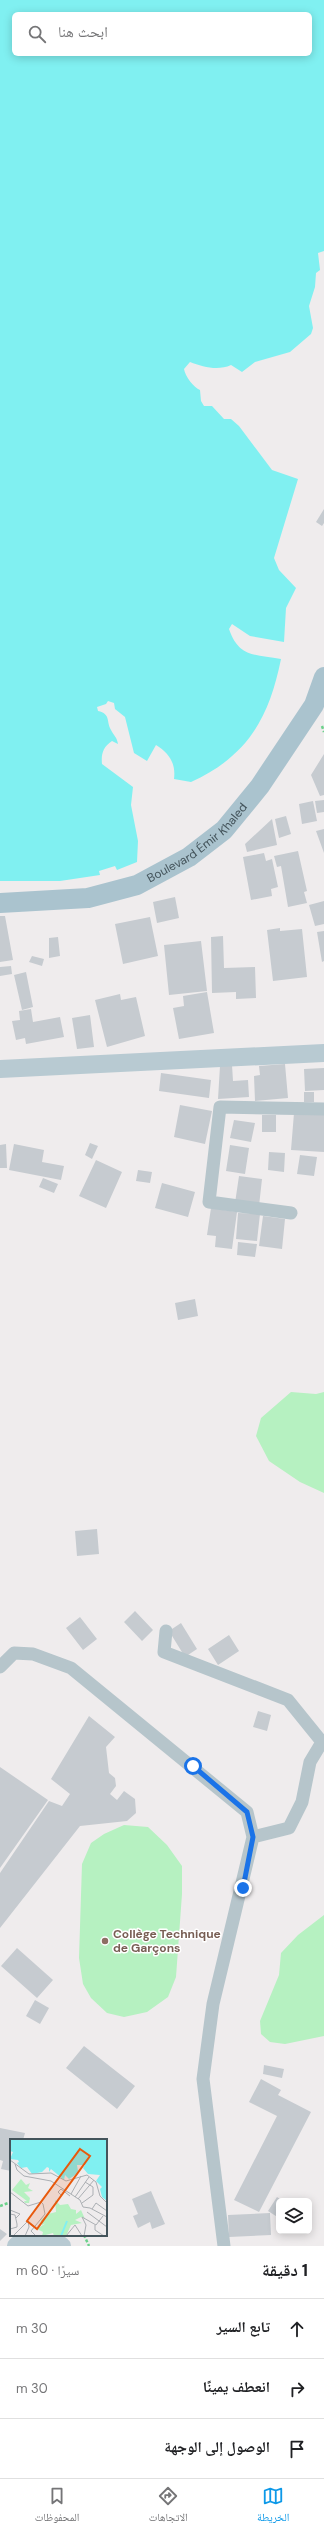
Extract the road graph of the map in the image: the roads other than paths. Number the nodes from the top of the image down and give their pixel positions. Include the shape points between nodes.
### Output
1 (324, 677) edge
2 (0, 903) edge
3 (324, 1053) edge
4 (0, 1070) edge
5 (324, 1109) edge
6 (291, 1213) dead end
7 (166, 1631) dead end
8 (0, 1667) edge
9 (253, 1837) junction
10 (16, 2246) edge
11 (62, 2246) edge
12 (224, 2246) edge

1 - 2 main road, Boulevard Émir Khaled via 314,705 260,786 224,830 189,857 137,885 88,898
3 - 4 main road
5 - 6 street via 220,1107 209,1202
7 - 9 street via 164,1652 288,1700 322,1742 310,1762 302,1802 289,1828
8 - 9 street via 14,1653 33,1654 71,1668 247,1812
9 - 12 street via 213,2004 202,2079
10 - 11 main road via 24,2239 53,2239

